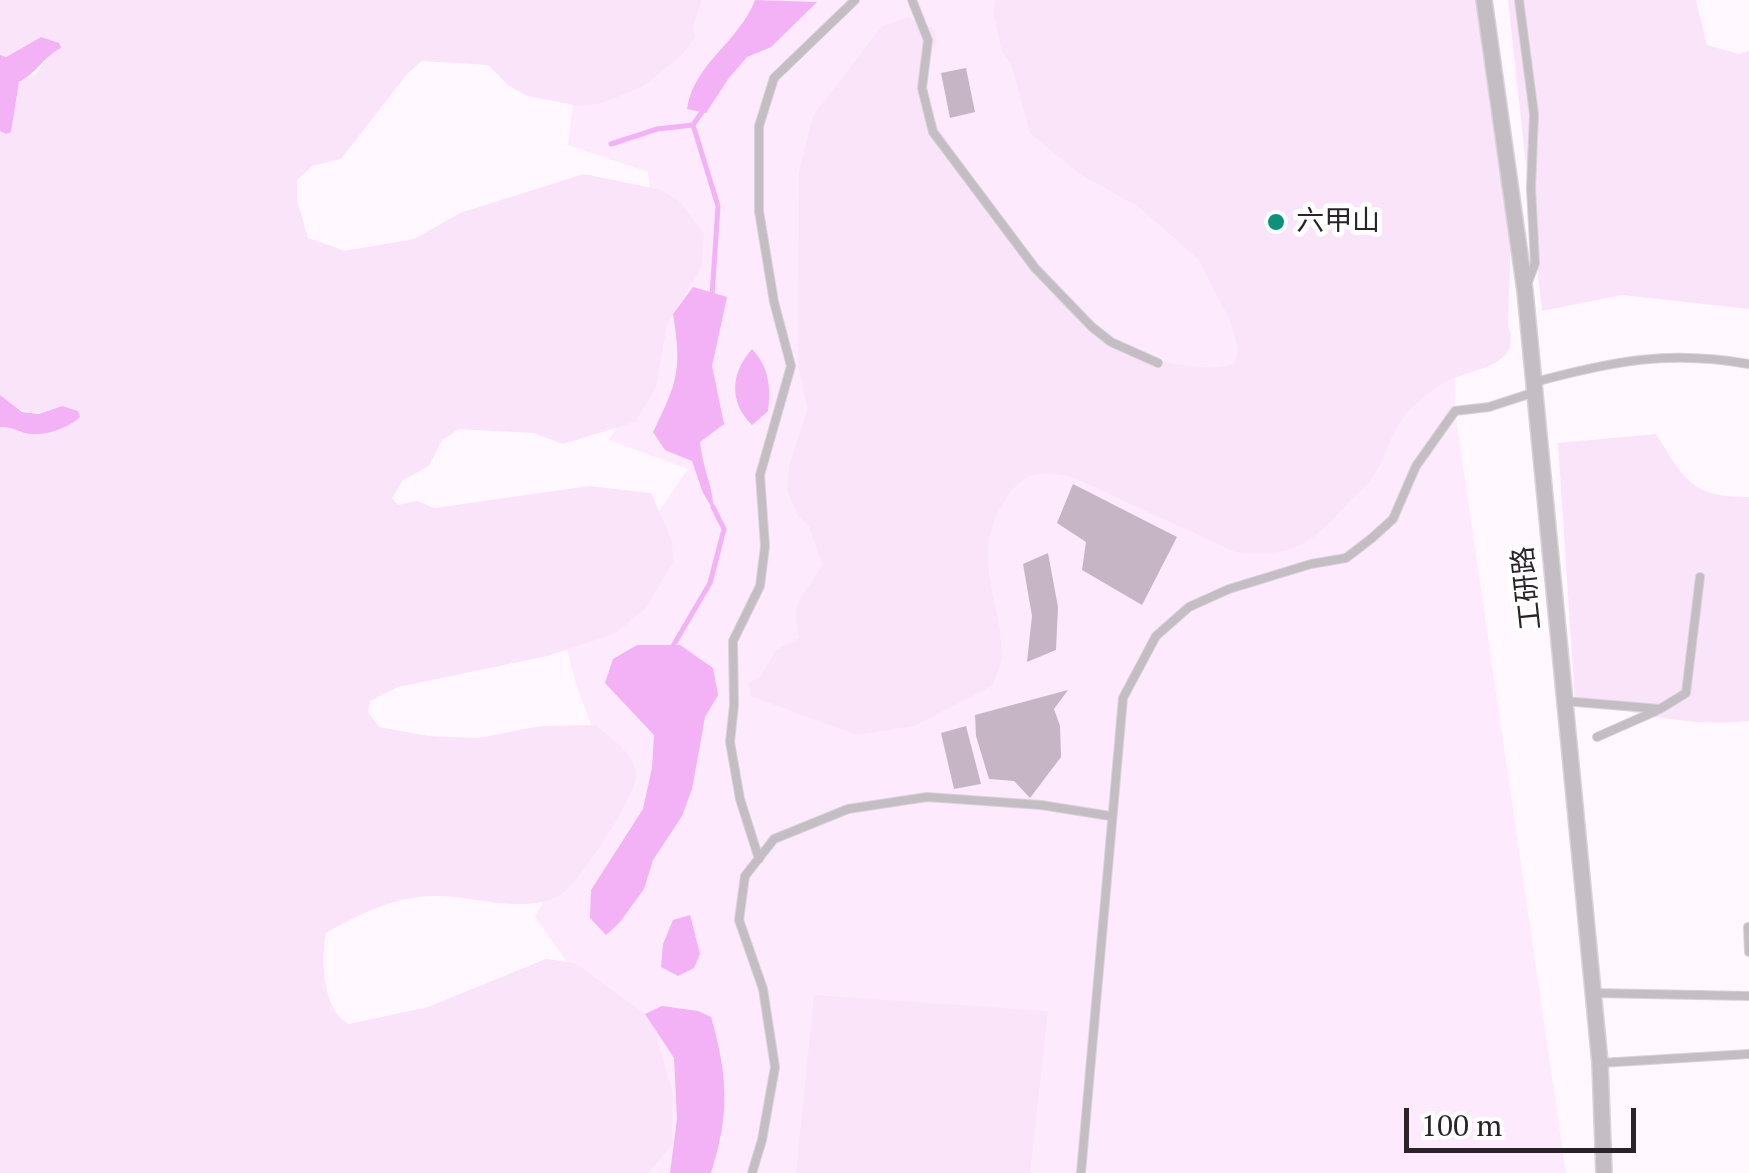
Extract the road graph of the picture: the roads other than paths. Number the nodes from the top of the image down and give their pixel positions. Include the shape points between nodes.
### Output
1 (855, 0) edge
2 (912, 0) edge
3 (1484, 0) edge
4 (1519, 0) edge
5 (1526, 292) junction
6 (1158, 363) dead end
7 (1749, 364) edge
8 (1535, 387) junction
9 (1700, 577) dead end
10 (1564, 700) junction
11 (1660, 709) junction
12 (1597, 737) dead end
13 (1110, 816) junction
14 (759, 858) junction
15 (1748, 927) edge
16 (1749, 952) edge
17 (1593, 994) junction
18 (1749, 996) edge
19 (1749, 1054) edge
20 (1600, 1063) junction
21 (752, 1173) edge
22 (1082, 1173) edge
23 (1604, 1173) edge

1 - 14 lane via 774,78 758,126 759,211 790,366 760,475 760,586 733,641 730,742
2 - 6 lane via 928,40 922,88 933,132 1069,303 1111,342
3 - 5 street, 工研路
4 - 5 lane via 1534,114 1535,263
5 - 8 street, 工研路
7 - 8 lane via 1704,356 1613,361
8 - 10 street, 工研路
8 - 13 lane via 1489,408 1455,411 1416,466 1393,519 1346,558 1229,589 1189,607 1156,636 1123,698
9 - 11 lane via 1686,692
10 - 11 lane
10 - 17 street, 工研路
11 - 12 lane
13 - 14 lane via 927,798 848,810 774,839
13 - 22 lane
14 - 21 lane via 746,876 739,920 763,989 775,1066
15 - 16 lane
17 - 18 lane
17 - 20 street, 工研路
19 - 20 lane
20 - 23 street, 工研路

